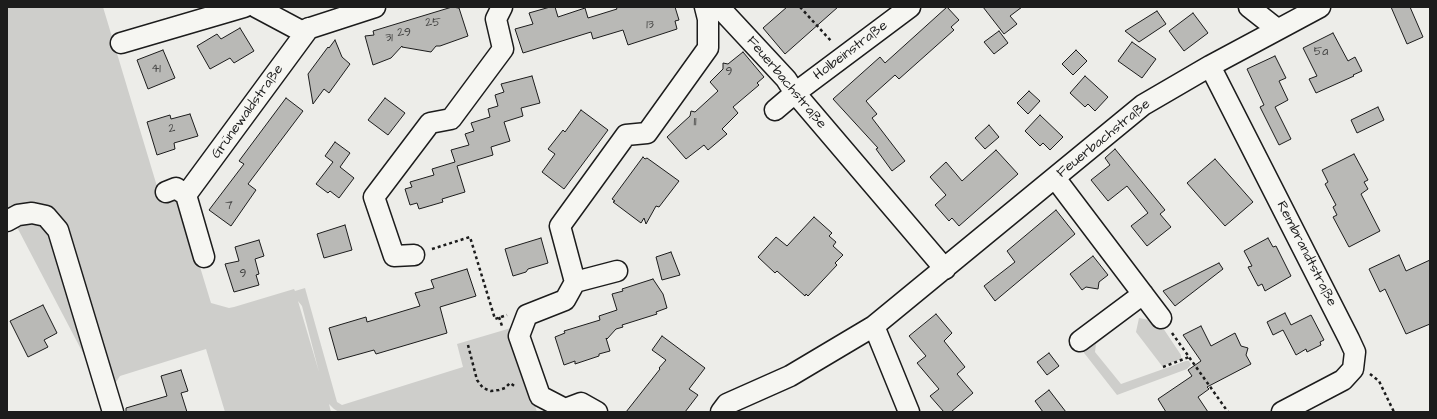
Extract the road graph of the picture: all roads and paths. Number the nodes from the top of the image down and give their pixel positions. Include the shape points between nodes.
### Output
1 (244, 7) edge
2 (256, 7) edge
3 (375, 7) edge
4 (502, 7) edge
5 (705, 7) edge
6 (719, 7) edge
7 (800, 7) edge
8 (910, 7) edge
9 (1249, 7) edge
10 (1320, 7) edge
11 (309, 28) junction
12 (1277, 29) junction
13 (121, 43) dead end
14 (845, 56) junction
15 (1210, 66) junction
16 (794, 93) junction
17 (775, 110) dead end
18 (1055, 178) junction
19 (166, 192) dead end
20 (186, 195) junction
21 (7, 221) edge
22 (414, 254) joint
23 (204, 257) dead end
24 (945, 269) junction
25 (617, 271) dead end
26 (575, 282) junction
27 (1143, 294) junction
28 (526, 315) junction
29 (1161, 318) joint
30 (874, 326) junction
31 (1080, 342) dead end
32 (468, 345) dead end
33 (1189, 357) junction
34 (1354, 362) junction
35 (1163, 367) dead end
36 (536, 386) junction
37 (113, 412) edge
38 (597, 412) edge
39 (721, 412) edge
40 (909, 412) edge
41 (1228, 412) edge
42 (1282, 412) edge
43 (1394, 412) edge

1 - 13 street
2 - 11 street via 301,31
3 - 11 street
4 - 22 street via 496,19 503,49 451,119 430,123 374,197 394,256
5 - 26 street via 708,20 708,48 647,133 626,136 560,226
6 - 16 street, Feuerbachstraße via 786,79
7 - 14 path
8 - 14 street, Holbeinstraße
9 - 12 street
10 - 12 street, Feuerbachstraße
11 - 20 street, Grünewaldstraße
12 - 15 street, Feuerbachstraße
14 - 16 street, Holbeinstraße
15 - 18 street, Feuerbachstraße via 1143,105
15 - 34 street, Rembrandtstraße via 1349,339 1355,352
16 - 17 street, Holbeinstraße
16 - 24 street, Feuerbachstraße
18 - 24 street, Feuerbachstraße
18 - 27 street
19 - 20 street via 176,188
20 - 23 street
21 - 37 street via 18,215 32,213 46,216 58,230
22 - 28 path via 470,237 495,318 514,313
24 - 30 street, Feuerbachstraße
25 - 26 street
26 - 28 street via 565,300
27 - 29 street
27 - 31 street
28 - 36 street via 519,336
29 - 33 path
30 - 39 street, Feuerbachstraße via 790,376 727,404
30 - 40 street
32 - 36 path via 477,380 483,388 499,390 510,383 524,389
33 - 35 path
33 - 41 path
34 - 42 street via 1354,369 1343,380
34 - 43 path via 1379,381
36 - 38 street via 540,396 565,409 581,403

